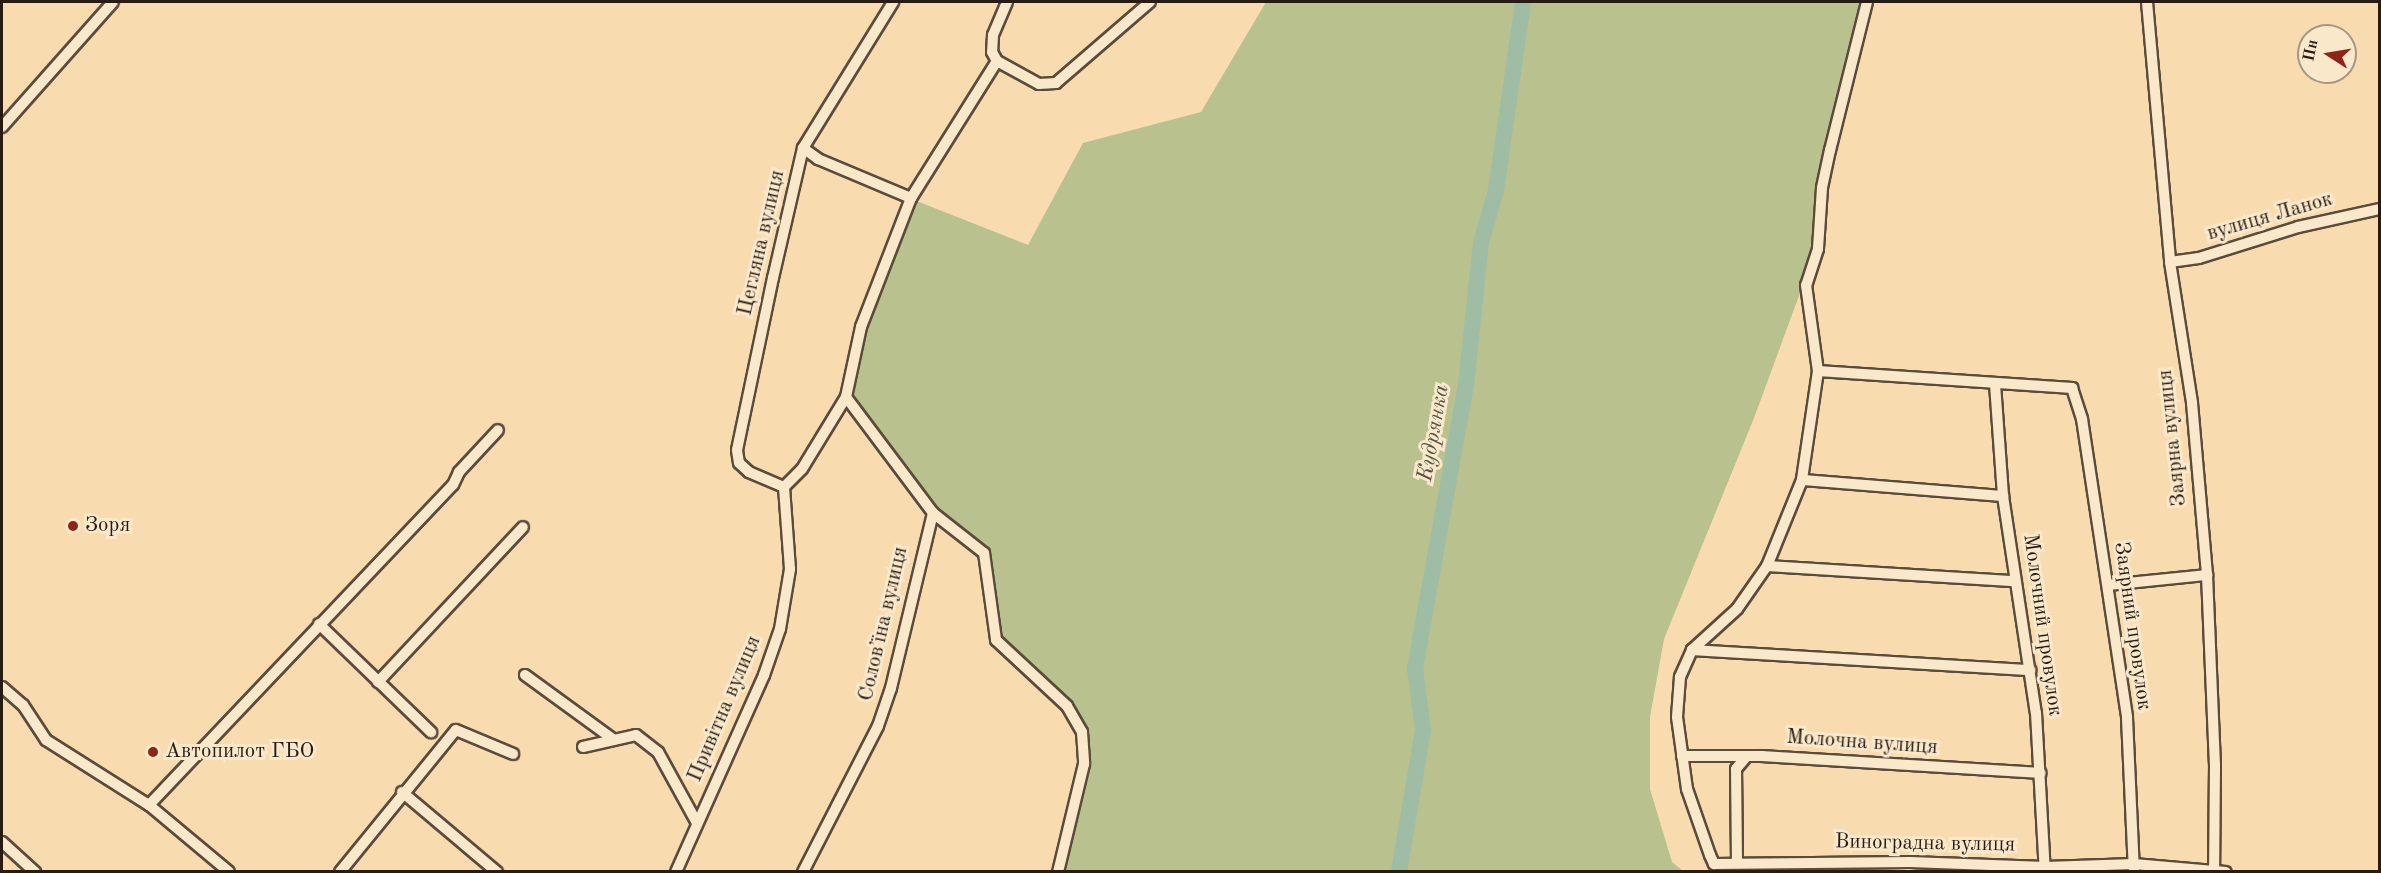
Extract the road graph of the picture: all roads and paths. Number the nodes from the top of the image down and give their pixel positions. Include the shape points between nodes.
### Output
1 (113, 2) edge
2 (893, 2) edge
3 (1007, 2) edge
4 (1150, 2) edge
5 (1867, 2) edge
6 (2147, 2) edge
7 (997, 61) junction
8 (2, 127) edge
9 (803, 148) junction
10 (911, 198) junction
11 (2379, 209) edge
12 (2170, 262) junction
13 (1818, 370) junction
14 (1995, 384) junction
15 (846, 397) junction
16 (498, 430) dead end
17 (1802, 480) junction
18 (784, 487) junction
19 (2003, 496) junction
20 (933, 513) junction
21 (523, 527) dead end
22 (1767, 566) junction
23 (2207, 575) junction
24 (2015, 581) junction
25 (2108, 585) junction
26 (319, 624) junction
27 (1692, 650) junction
28 (2030, 670) junction
29 (525, 675) dead end
30 (378, 682) junction
31 (2, 687) edge
32 (431, 732) dead end
33 (614, 740) junction
34 (583, 747) dead end
35 (513, 754) dead end
36 (1682, 756) junction
37 (1746, 757) junction
38 (2040, 773) junction
39 (402, 792) junction
40 (149, 805) junction
41 (697, 823) junction
42 (2, 842) edge
43 (1737, 862) junction
44 (2134, 868) edge
45 (2045, 869) edge
46 (2214, 870) edge
47 (35, 872) edge
48 (229, 872) edge
49 (340, 872) edge
50 (497, 872) edge
51 (676, 872) edge
52 (803, 872) edge
53 (1058, 872) edge
54 (2226, 872) edge

1 - 8 street
2 - 9 street, Цегляна вулиця
3 - 7 street via 993,35 992,52
4 - 7 street via 1056,83 1039,84
5 - 13 street via 1830,150 1822,188 1818,249 1806,285
6 - 12 street, Заярна вулиця
7 - 10 street
9 - 10 street via 818,159
9 - 18 street, Цегляна вулиця via 737,450 739,463 748,472
10 - 15 street via 861,327
11 - 12 street, вулиця Ланок via 2298,227 2199,258
12 - 23 street, Заярна вулиця via 2192,403
13 - 14 street
13 - 17 street
14 - 19 street, Молочний провулок
14 - 25 street, Заярний провулок via 2072,388 2082,419
15 - 18 street via 802,470
15 - 20 street
16 - 26 street via 459,472 453,485
17 - 19 street
17 - 22 street
18 - 41 street, Привітна вулиця via 790,569 780,629 764,675
19 - 24 street, Молочний провулок
20 - 52 street, Соловʼїна вулиця via 891,688 878,726
20 - 53 street via 984,553 1000,648 1067,706 1082,732 1084,764
21 - 30 street
22 - 24 street
22 - 27 street via 1737,609
23 - 25 street
23 - 46 street, Заярна вулиця via 2215,765
24 - 28 street, Молочний провулок
25 - 44 street, Заярний провулок via 2127,718
26 - 30 street
26 - 40 street
27 - 28 street
27 - 36 street via 1684,663 1677,691
28 - 38 street, Молочний провулок
29 - 33 street
30 - 32 street
31 - 40 street via 22,705 46,740
33 - 34 street
33 - 41 street via 636,735 658,752
35 - 39 street via 456,730
36 - 37 street, Молочна вулиця
36 - 43 street, Виноградна вулиця via 1690,799 1714,864
37 - 38 street, Молочна вулиця
37 - 43 street via 1736,770
38 - 45 street, Молочний провулок
39 - 49 street
39 - 50 street
40 - 48 street
41 - 51 street, Привітна вулиця
42 - 47 street
43 - 45 street, Виноградна вулиця via 1910,862
44 - 45 street, Виноградна вулиця
44 - 46 street, Виноградна вулиця
46 - 54 street, Виноградна вулиця

